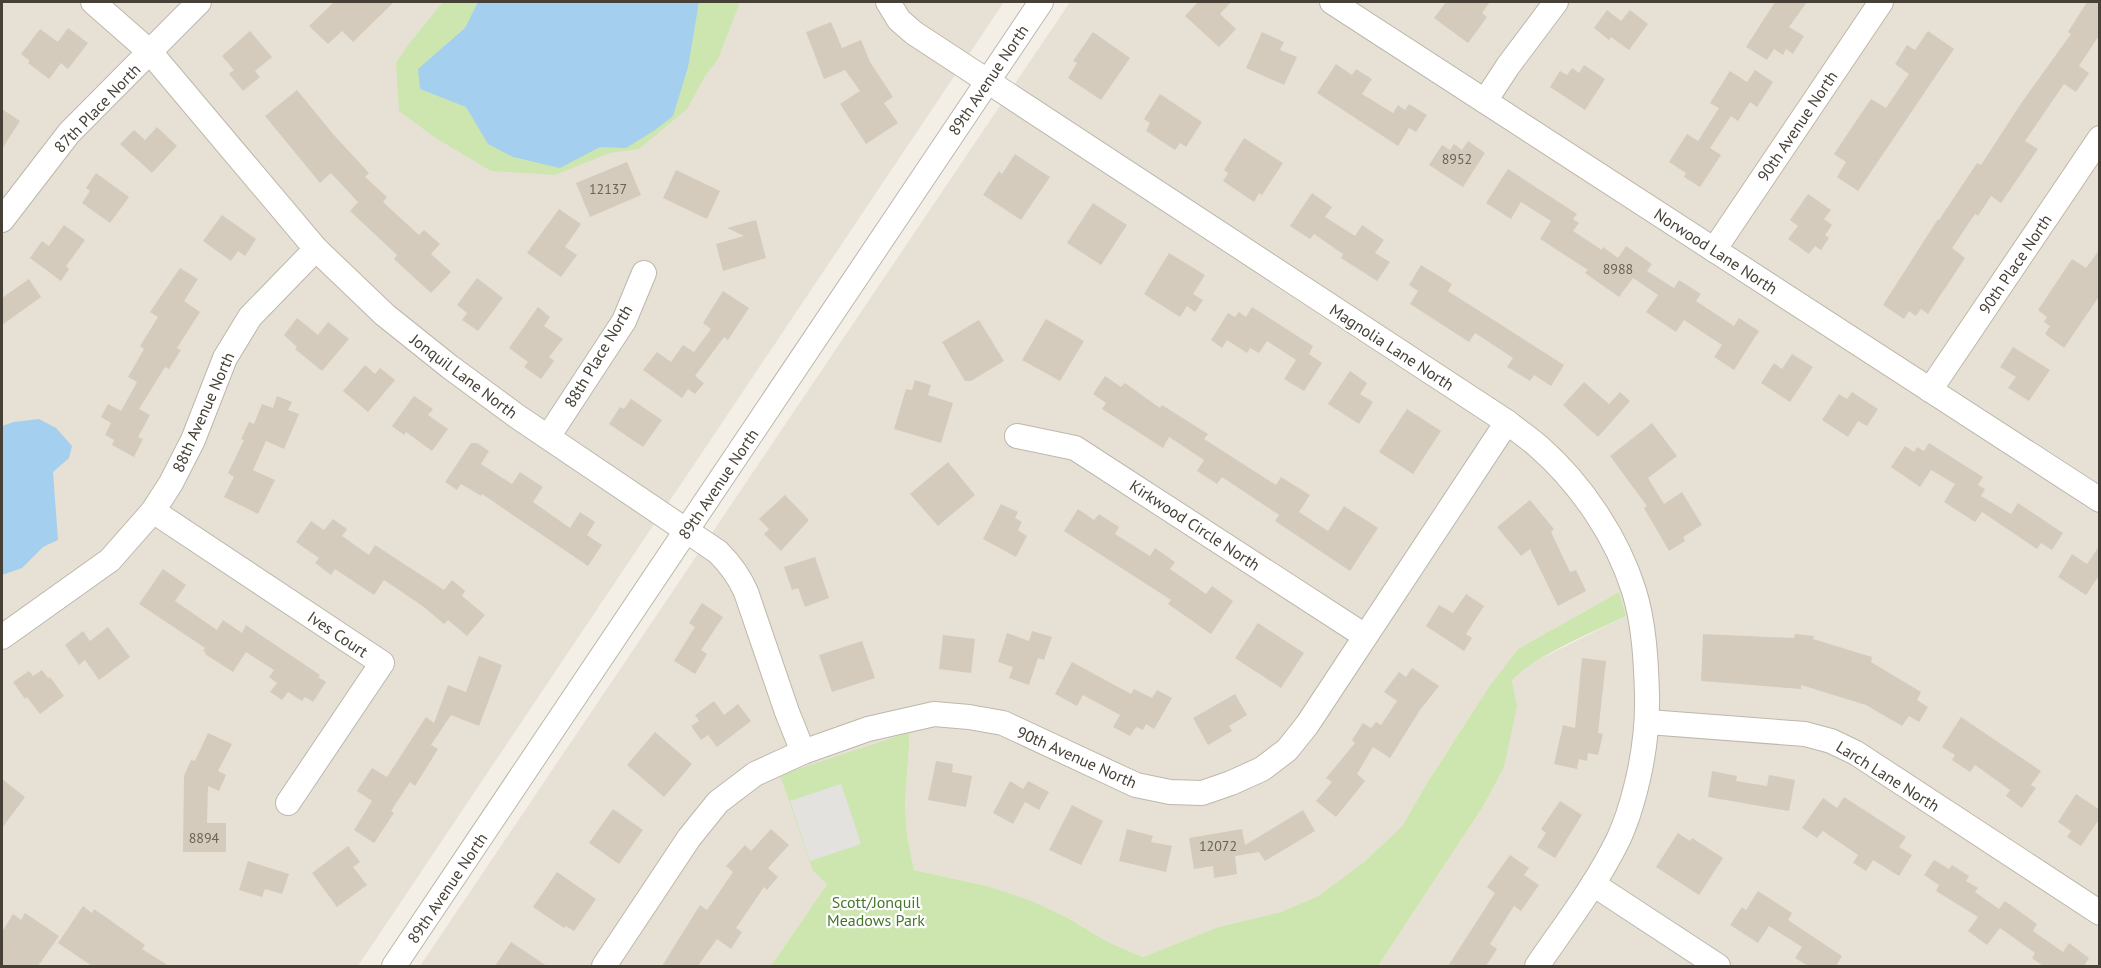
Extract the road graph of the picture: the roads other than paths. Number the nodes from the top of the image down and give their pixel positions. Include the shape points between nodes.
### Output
1 (93, 2) edge
2 (199, 2) edge
3 (888, 2) edge
4 (1041, 2) edge
5 (1332, 2) edge
6 (1556, 2) edge
7 (1881, 2) edge
8 (150, 52) junction
9 (987, 81) junction
10 (1485, 101) junction
11 (2100, 138) edge
12 (2, 220) edge
13 (316, 249) junction
14 (1714, 250) junction
15 (644, 273) dead end
16 (1929, 390) junction
17 (1507, 422) junction
18 (1017, 436) dead end
19 (548, 437) junction
20 (2100, 500) edge
21 (153, 511) junction
22 (686, 531) junction
23 (1365, 636) junction
24 (2, 637) edge
25 (1648, 722) junction
26 (803, 752) junction
27 (288, 803) dead end
28 (1593, 884) junction
29 (2100, 913) edge
30 (394, 966) edge
31 (604, 966) edge
32 (1537, 966) edge
33 (1718, 966) edge

1 - 8 street, Jonquil Lane North
2 - 8 street, 87th Place North
3 - 9 street via 899,20 914,33
4 - 9 street, 89th Avenue North
5 - 10 street, Norwood Lane North
6 - 10 street
7 - 14 street, 90th Avenue North
8 - 12 street, 87th Place North via 69,133
8 - 13 street, Jonquil Lane North
9 - 17 street, Magnolia Lane North
9 - 22 street, 89th Avenue North
10 - 14 street, Norwood Lane North
11 - 16 street, 90th Place North
13 - 19 street, Jonquil Lane North via 385,315
13 - 21 street, 88th Avenue North via 250,317 225,358 193,440
14 - 16 street, Norwood Lane North
15 - 19 street, 88th Place North via 624,321
16 - 20 street, Norwood Lane North
17 - 23 street, 90th Avenue North
17 - 25 street, Magnolia Lane North via 1568,476 1598,517 1620,557 1639,616
18 - 23 street, Kirkwood Circle North via 1075,448
19 - 22 street, Jonquil Lane North
21 - 24 street, 88th Avenue North via 110,560
21 - 27 street, Ives Court via 382,663
22 - 26 street, Jonquil Lane North via 718,552 738,574
22 - 30 street, 89th Avenue North
23 - 26 street, 90th Avenue North via 1287,750 1262,769 1202,793 1136,785 1003,723 969,717 934,714 904,720
25 - 28 street, Magnolia Lane North via 1642,764 1619,839
25 - 29 street, Larch Lane North via 1805,734 1831,741 1856,753
26 - 31 street, 90th Avenue North via 755,774 718,802 689,838
28 - 32 street, Magnolia Lane North
28 - 33 street

